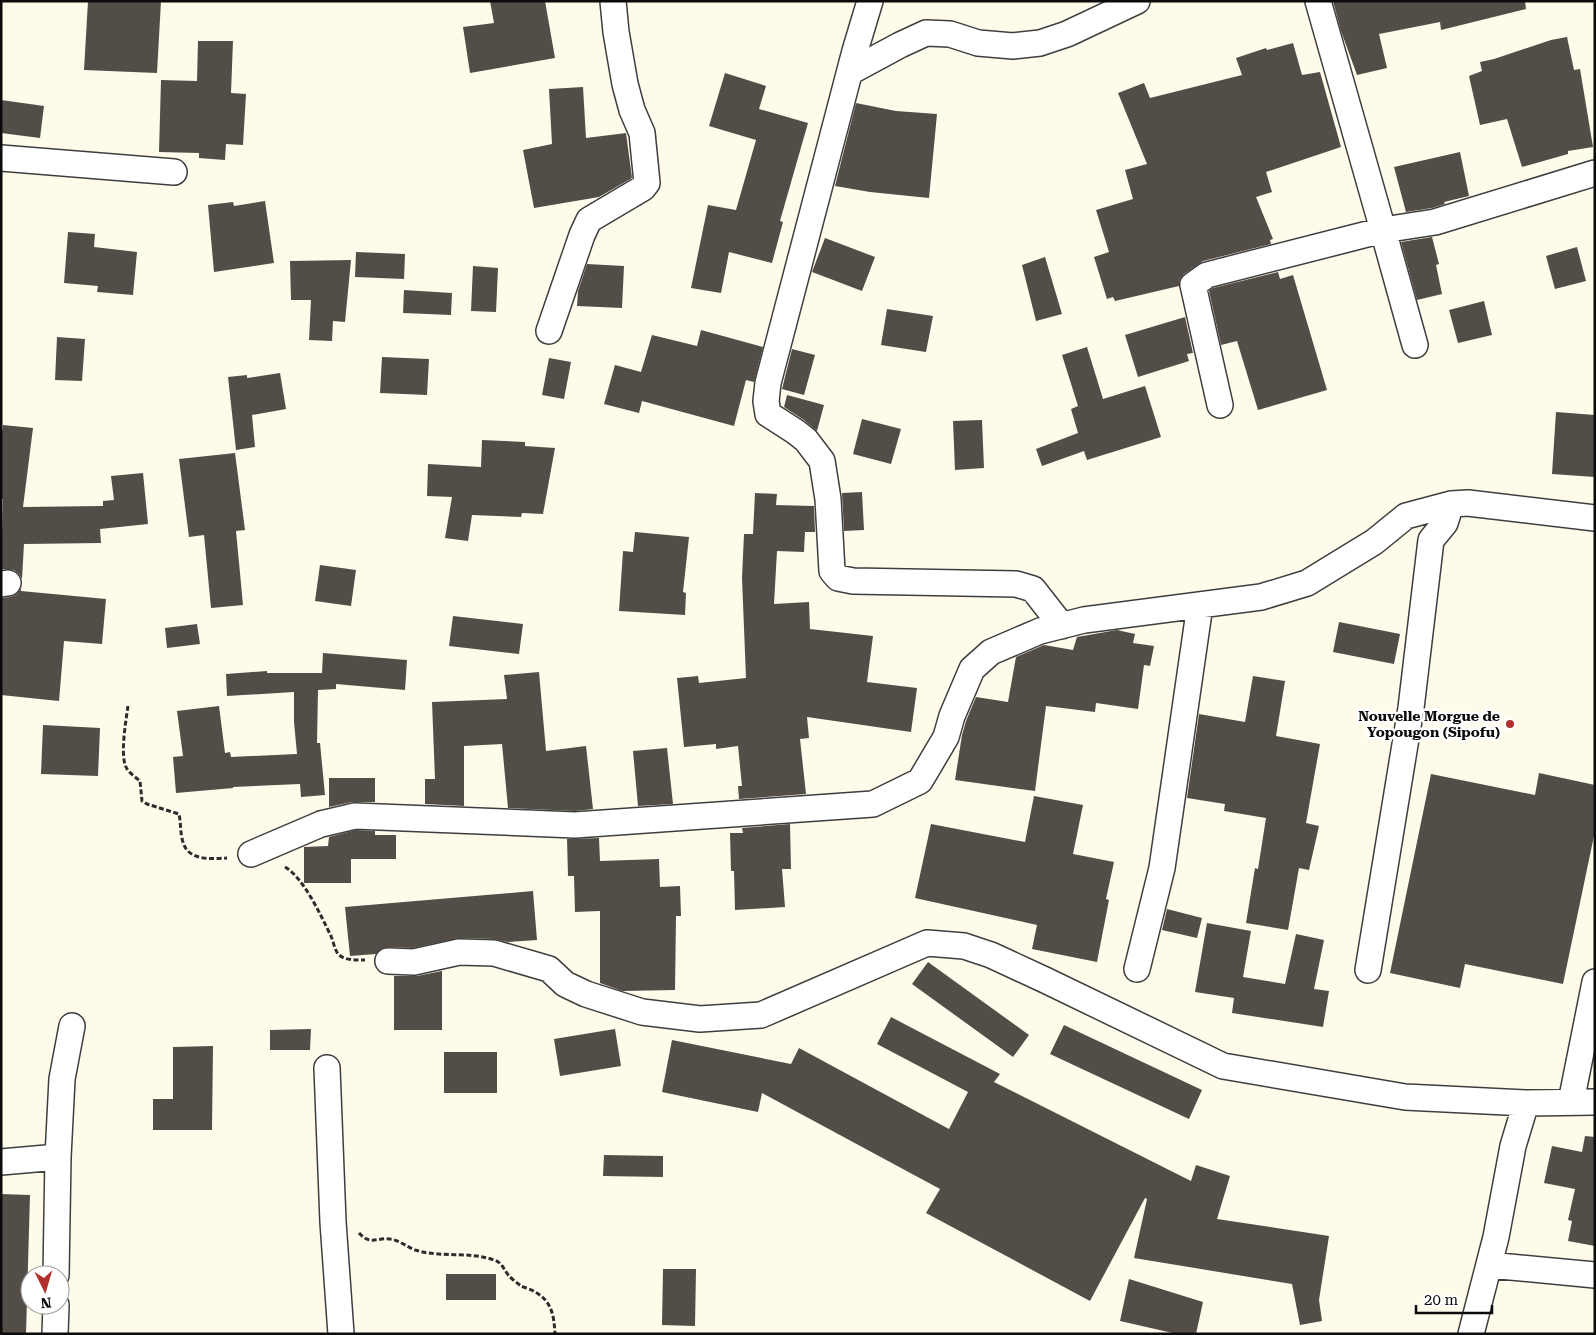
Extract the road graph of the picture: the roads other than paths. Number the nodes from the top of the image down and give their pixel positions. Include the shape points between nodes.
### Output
1 (613, 1) edge
2 (870, 1) edge
3 (1137, 1) edge
4 (1318, 1) edge
5 (850, 72) junction
6 (1, 158) edge
7 (174, 172) dead end
8 (1595, 173) edge
9 (1383, 230) junction
10 (549, 330) dead end
11 (1415, 345) dead end
12 (1220, 405) dead end
13 (1451, 504) junction
14 (1595, 518) edge
15 (1200, 605) junction
16 (1062, 626) junction
17 (251, 854) dead end
18 (388, 961) dead end
19 (1137, 969) dead end
20 (1368, 970) dead end
21 (1595, 982) edge
22 (72, 1026) dead end
23 (327, 1068) dead end
24 (1583, 1102) edge
25 (1526, 1103) junction
26 (58, 1157) junction
27 (1, 1162) edge
28 (56, 1265) edge
29 (1489, 1265) junction
30 (1595, 1276) edge
31 (56, 1315) edge
32 (56, 1334) edge
33 (341, 1334) edge
34 (1471, 1334) edge

1 - 10 street via 625,84 642,133 647,183 589,220
2 - 5 street
3 - 5 street via 1040,43 1013,46 978,43 950,34 926,33
4 - 9 street
5 - 16 street via 768,383 768,414 806,440 822,461 828,499 832,571 838,578 852,581 1016,584 1034,589
6 - 7 street
8 - 9 street via 1435,222
9 - 11 street
9 - 12 street via 1207,276 1193,285
13 - 14 street via 1468,503
13 - 15 street via 1406,516 1374,542 1307,583 1262,597
13 - 20 street via 1445,523 1431,540 1411,708
15 - 16 street via 1084,620
15 - 19 street via 1162,868
16 - 17 street via 1040,631 991,652 972,669 946,737 920,781 873,804 575,825 355,816 321,824
18 - 25 street via 414,962 459,952 494,953 549,969 565,984 586,994 642,1012 700,1019 761,1014 927,943 964,946 1045,980 1222,1066 1405,1097
21 - 24 street
22 - 26 street via 62,1079
23 - 33 street
24 - 25 street
25 - 29 street via 1513,1146
26 - 27 street
26 - 28 street
29 - 30 street
29 - 34 street
31 - 32 street

